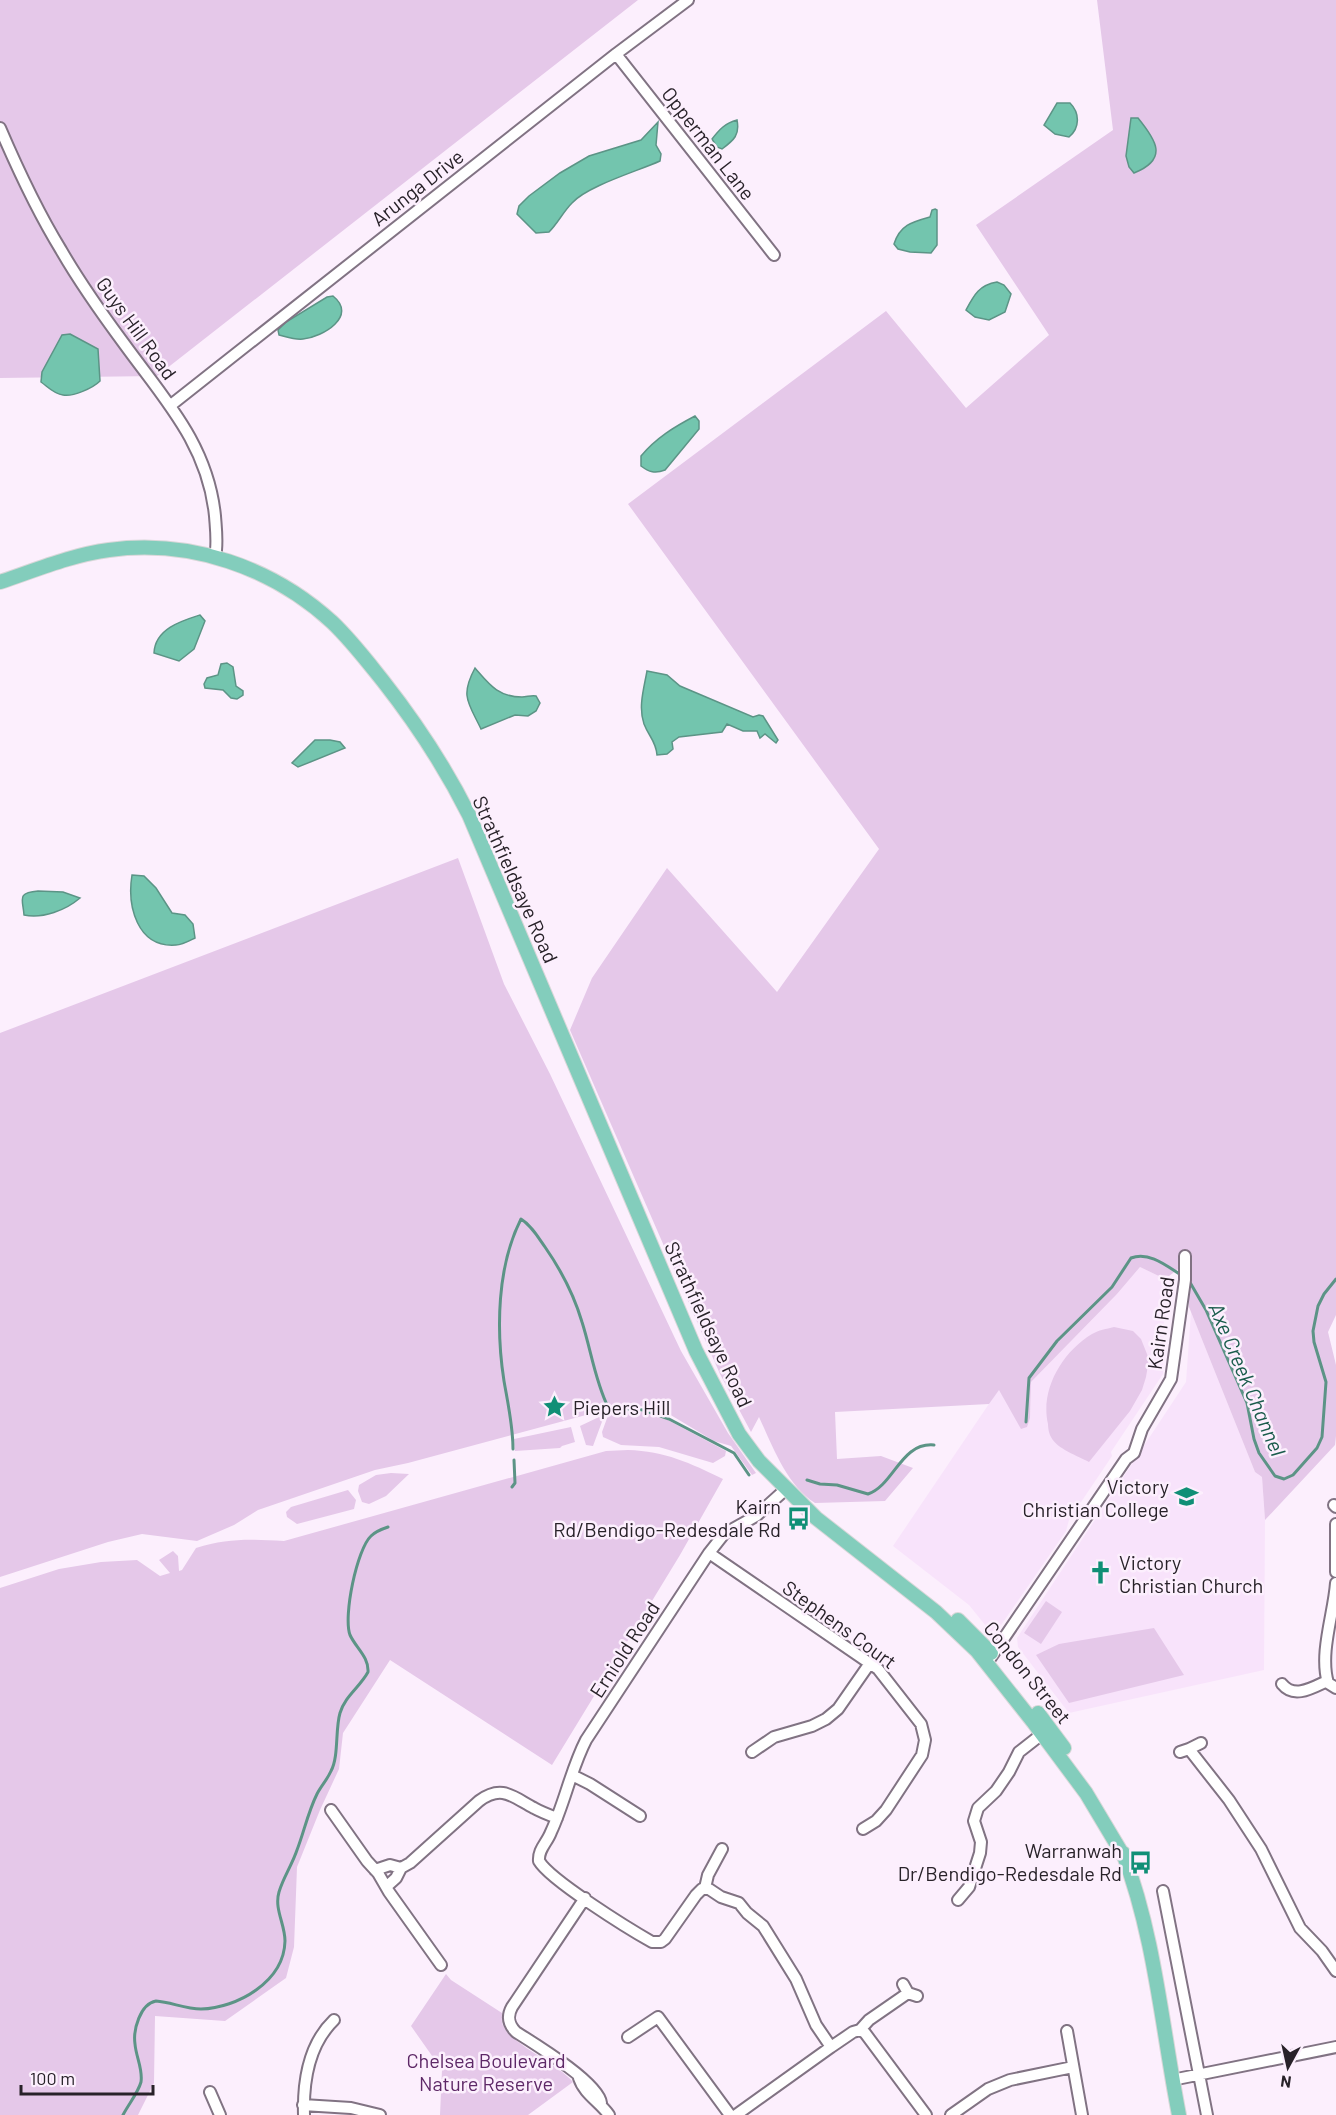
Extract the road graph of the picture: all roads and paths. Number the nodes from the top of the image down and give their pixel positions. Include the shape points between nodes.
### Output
1 (688, 0) edge
2 (615, 54) junction
3 (0, 128) edge
4 (774, 255) dead end
5 (171, 405) junction
6 (215, 557) junction
7 (0, 582) edge
8 (1185, 1256) dead end
9 (786, 1489) junction
10 (1336, 1524) edge
11 (709, 1553) junction
12 (1336, 1572) edge
13 (1336, 1583) edge
14 (990, 1659) junction
15 (870, 1663) junction
16 (1282, 1684) dead end
17 (1331, 1684) edge
18 (1042, 1734) junction
19 (1201, 1743) dead end
20 (752, 1752) dead end
21 (572, 1775) junction
22 (332, 1810) dead end
23 (640, 1816) dead end
24 (556, 1818) junction
25 (863, 1829) dead end
26 (723, 1848) dead end
27 (1126, 1860) junction
28 (401, 1868) junction
29 (375, 1870) junction
30 (387, 1887) junction
31 (705, 1888) junction
32 (1163, 1891) dead end
33 (585, 1898) junction
34 (958, 1900) dead end
35 (441, 1965) dead end
36 (1336, 1971) edge
37 (909, 1991) dead end
38 (334, 2020) dead end
39 (860, 2030) junction
40 (1067, 2031) dead end
41 (628, 2037) dead end
42 (831, 2047) junction
43 (1336, 2047) edge
44 (1073, 2067) junction
45 (1198, 2074) junction
46 (1172, 2080) junction
47 (210, 2092) dead end
48 (303, 2110) edge
49 (220, 2115) edge
50 (380, 2115) edge
51 (609, 2115) edge
52 (730, 2115) edge
53 (736, 2115) edge
54 (926, 2115) edge
55 (951, 2115) edge
56 (1082, 2115) edge
57 (1179, 2115) edge
58 (1206, 2115) edge

1 - 2 street, Arunga Drive
2 - 4 street, Opperman Lane
2 - 5 street, Arunga Drive
3 - 5 street, Guys Hill Road via 24,184 61,250 99,309
5 - 6 street, Guys Hill Road via 190,436 207,477 216,528
6 - 7 main road, Strathfieldsaye Road via 161,548 109,549 71,557
6 - 9 main road, Strathfieldsaye Road via 284,586 332,623 397,699 440,761 496,876 713,1386 749,1448
8 - 14 street, Kairn Road via 1176,1354 1168,1386 1142,1429 1134,1453 1126,1459
9 - 11 street, Erniold Road via 756,1516 724,1534
9 - 14 main road, Condon Street via 816,1518
10 - 12 street
11 - 15 street, Stephens Court
11 - 21 street, Erniold Road via 586,1740
13 - 17 street via 1327,1639
14 - 18 main road, Condon Street
14 - 27 main road, Condon Street via 1084,1775 1109,1815
15 - 20 street via 838,1709 826,1719 768,1739
15 - 25 street, Stephens Court via 884,1675 921,1724 926,1740 922,1755 886,1810
16 - 17 street via 1289,1691 1296,1691
18 - 27 main road, Condon Street via 1097,1809
18 - 34 street via 1022,1748 999,1787 978,1808 974,1821 981,1842 980,1853 969,1887
19 - 36 street via 1184,1751 1229,1800 1261,1849 1300,1928
21 - 23 street
21 - 24 street, Erniold Road
22 - 29 street
24 - 28 street via 500,1792 479,1801
24 - 33 street, Erniold Road via 539,1861
26 - 31 street
27 - 46 main road, Condon Street via 1148,1936
28 - 29 street via 390,1865
28 - 30 street
29 - 30 street
30 - 35 street
31 - 33 street via 696,1894 665,1940 657,1942
31 - 42 street via 763,1926
32 - 45 street
33 - 51 street via 508,2019 516,2032 595,2089
37 - 39 street
38 - 48 street via 315,2045 306,2077
39 - 42 street
39 - 54 street
40 - 44 street
41 - 52 street via 658,2017
42 - 53 street
43 - 45 street
44 - 55 street via 1010,2079
44 - 56 street
45 - 46 street
45 - 58 street
46 - 57 main road, Condon Street
47 - 49 street
48 - 50 street via 351,2108

